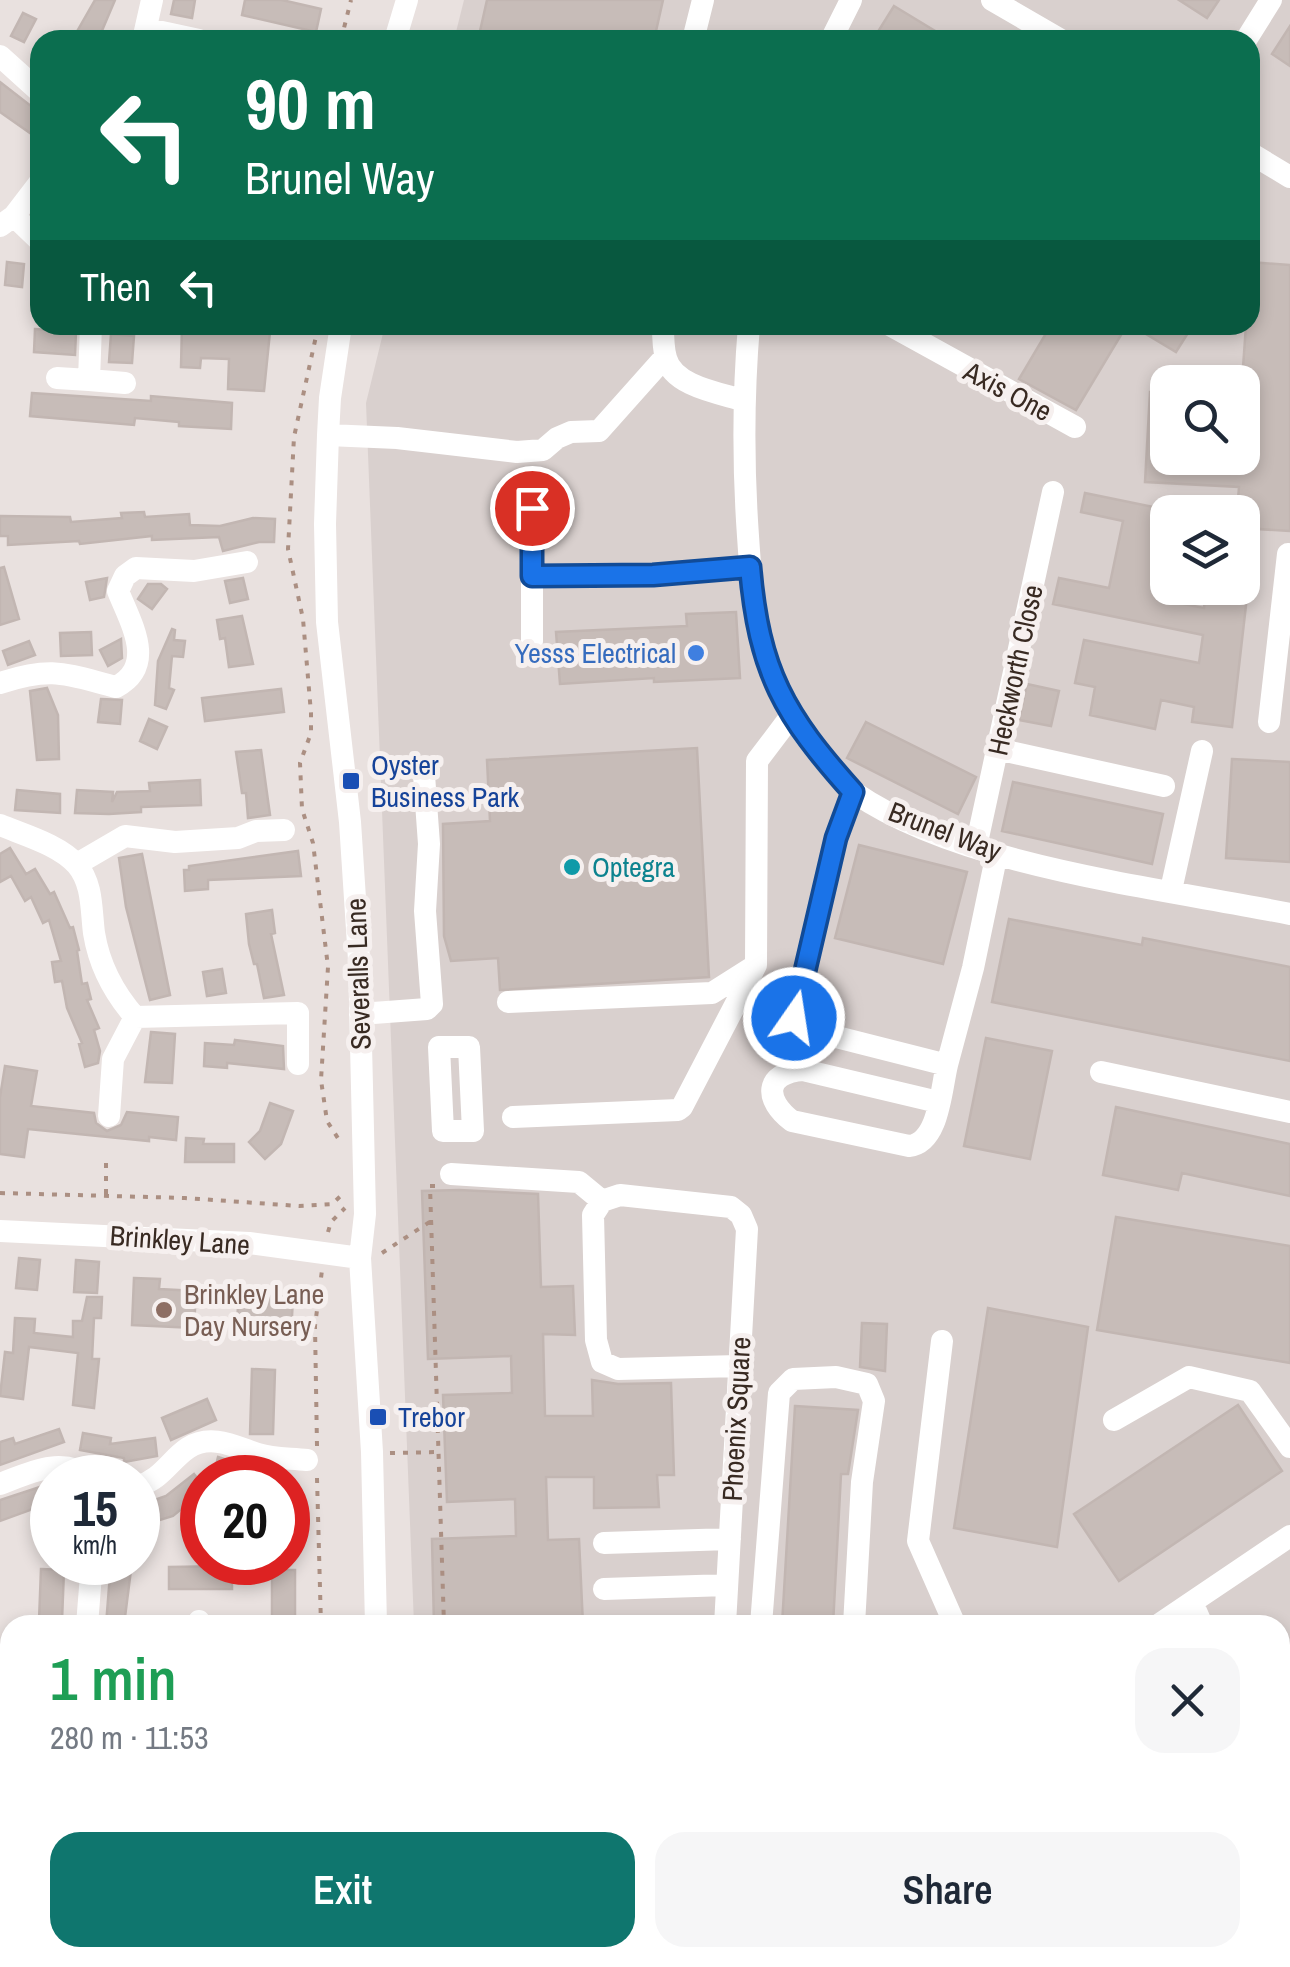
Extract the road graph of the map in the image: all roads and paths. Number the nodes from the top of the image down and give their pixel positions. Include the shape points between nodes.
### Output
1 (152, 0) edge
2 (351, 0) edge
3 (407, 0) edge
4 (703, 0) edge
5 (851, 0) edge
6 (992, 0) edge
7 (1271, 0) edge
8 (146, 30) edge
9 (344, 30) edge
10 (398, 30) edge
11 (695, 30) edge
12 (836, 30) edge
13 (1044, 30) edge
14 (1252, 30) edge
15 (0, 56) edge
16 (30, 83) edge
17 (1260, 159) edge
18 (1290, 177) edge
19 (30, 194) edge
20 (7, 221) edge
21 (30, 235) edge
22 (91, 335) edge
23 (317, 335) edge
24 (339, 335) edge
25 (664, 335) edge
26 (748, 335) edge
27 (908, 335) edge
28 (665, 358) junction
29 (57, 378) dead end
30 (89, 380) junction
31 (125, 382) dead end
32 (742, 400) junction
33 (1075, 427) dead end
34 (328, 435) junction
35 (1053, 492) dead end
36 (532, 508) dead end
37 (1288, 554) edge
38 (247, 562) dead end
39 (750, 567) junction
40 (532, 576) junction
41 (1286, 617) edge
42 (532, 641) dead end
43 (0, 683) edge
44 (790, 716) junction
45 (1270, 722) dead end
46 (997, 750) junction
47 (1202, 751) dead end
48 (424, 774) dead end
49 (1164, 786) dead end
50 (853, 792) junction
51 (0, 826) edge
52 (284, 830) dead end
53 (987, 850) junction
54 (76, 864) junction
55 (1171, 890) junction
56 (1290, 914) edge
57 (756, 965) junction
58 (508, 1002) dead end
59 (360, 1014) junction
60 (135, 1017) junction
61 (298, 1064) dead end
62 (948, 1065) junction
63 (1101, 1072) dead end
64 (938, 1102) junction
65 (1290, 1112) edge
66 (109, 1116) dead end
67 (514, 1117) dead end
68 (342, 1153) dead end
69 (106, 1159) dead end
70 (451, 1174) joint
71 (344, 1180) dead end
72 (0, 1193) edge
73 (345, 1194) junction
74 (106, 1196) junction
75 (602, 1201) junction
76 (432, 1220) junction
77 (0, 1231) edge
78 (324, 1251) junction
79 (371, 1255) junction
80 (942, 1340) dead end
81 (739, 1366) junction
82 (1114, 1420) dead end
83 (1287, 1435) edge
84 (440, 1452) junction
85 (386, 1453) dead end
86 (311, 1459) junction
87 (30, 1474) edge
88 (160, 1474) edge
89 (0, 1484) edge
90 (1290, 1536) edge
91 (730, 1539) junction
92 (604, 1544) dead end
93 (91, 1585) edge
94 (727, 1585) junction
95 (604, 1589) dead end
96 (1192, 1602) junction
97 (89, 1615) edge
98 (319, 1615) edge
99 (376, 1615) edge
100 (444, 1615) edge
101 (726, 1615) edge
102 (762, 1615) edge
103 (855, 1615) edge
104 (950, 1615) edge
105 (1173, 1615) edge
106 (1198, 1615) edge

1 - 8 street
2 - 9 path
3 - 10 street
4 - 11 street
5 - 12 street
6 - 13 street
7 - 14 street
15 - 16 street
17 - 18 street
19 - 20 street
20 - 21 street
22 - 30 street
23 - 68 path via 294,438 288,549 311,713 300,763 302,809 313,843 328,966 321,1080
24 - 34 street, Severalls Lane
25 - 28 street
26 - 32 street, Brunel Way
27 - 33 street, Axis One
28 - 32 street via 678,376
28 - 34 street via 598,431 571,432 543,450
29 - 30 street
30 - 31 street
32 - 39 street, Brunel Way
34 - 59 street, Severalls Lane via 327,622 350,822
35 - 46 street, Heckworth Close
36 - 40 street
37 - 41 street
38 - 43 street via 194,571 136,568 124,576 118,591 140,650 138,668 116,687 56,672
39 - 40 street
39 - 44 street, Brunel Way via 754,616
40 - 42 street
41 - 45 street
44 - 50 street, Brunel Way
44 - 57 street via 758,761
46 - 49 street
46 - 53 street, Heckworth Close
47 - 55 street
48 - 59 street via 432,1004
50 - 53 street, Brunel Way via 914,824
50 - 62 street via 794,1018 801,1028
51 - 54 street
52 - 54 street via 175,842 125,836
53 - 55 street, Brunel Way
53 - 62 street, Heckworth Close via 973,968
54 - 60 street via 90,891 94,938 114,994
55 - 56 street, Brunel Way
57 - 58 street via 712,993
57 - 67 street via 678,1110
59 - 79 street, Severalls Lane
60 - 61 street via 298,1013
60 - 66 street via 113,1059
62 - 64 street, Heckworth Close
63 - 65 street
64 - 64 street, Heckworth Close via 929,1136 910,1146 792,1120 772,1099 777,1077 803,1070
69 - 74 path
70 - 75 street via 579,1182
70 - 76 path via 446,1186 430,1186
71 - 73 path
72 - 74 path
73 - 74 path via 332,1204 299,1206
73 - 78 path via 346,1209 331,1222
75 - 81 street, Phoenix Square via 620,1195 731,1207 741,1215 747,1229
75 - 81 street via 593,1214 602,1362 618,1370
76 - 79 path
76 - 84 path
77 - 78 street, Brinkley Lane
78 - 79 street, Brinkley Lane
78 - 86 path
79 - 99 street, Severalls Lane
80 - 104 street via 918,1540
81 - 91 street, Phoenix Square
82 - 83 street via 1189,1377 1250,1391
84 - 85 path
84 - 100 path
86 - 88 street via 202,1442
86 - 98 path
87 - 89 street
90 - 96 street
91 - 92 street
91 - 94 street, Phoenix Square
93 - 97 street
94 - 95 street
94 - 101 street, Phoenix Square
96 - 105 street
96 - 106 street
102 - 103 street via 779,1393 793,1379 836,1377 867,1384 874,1401

